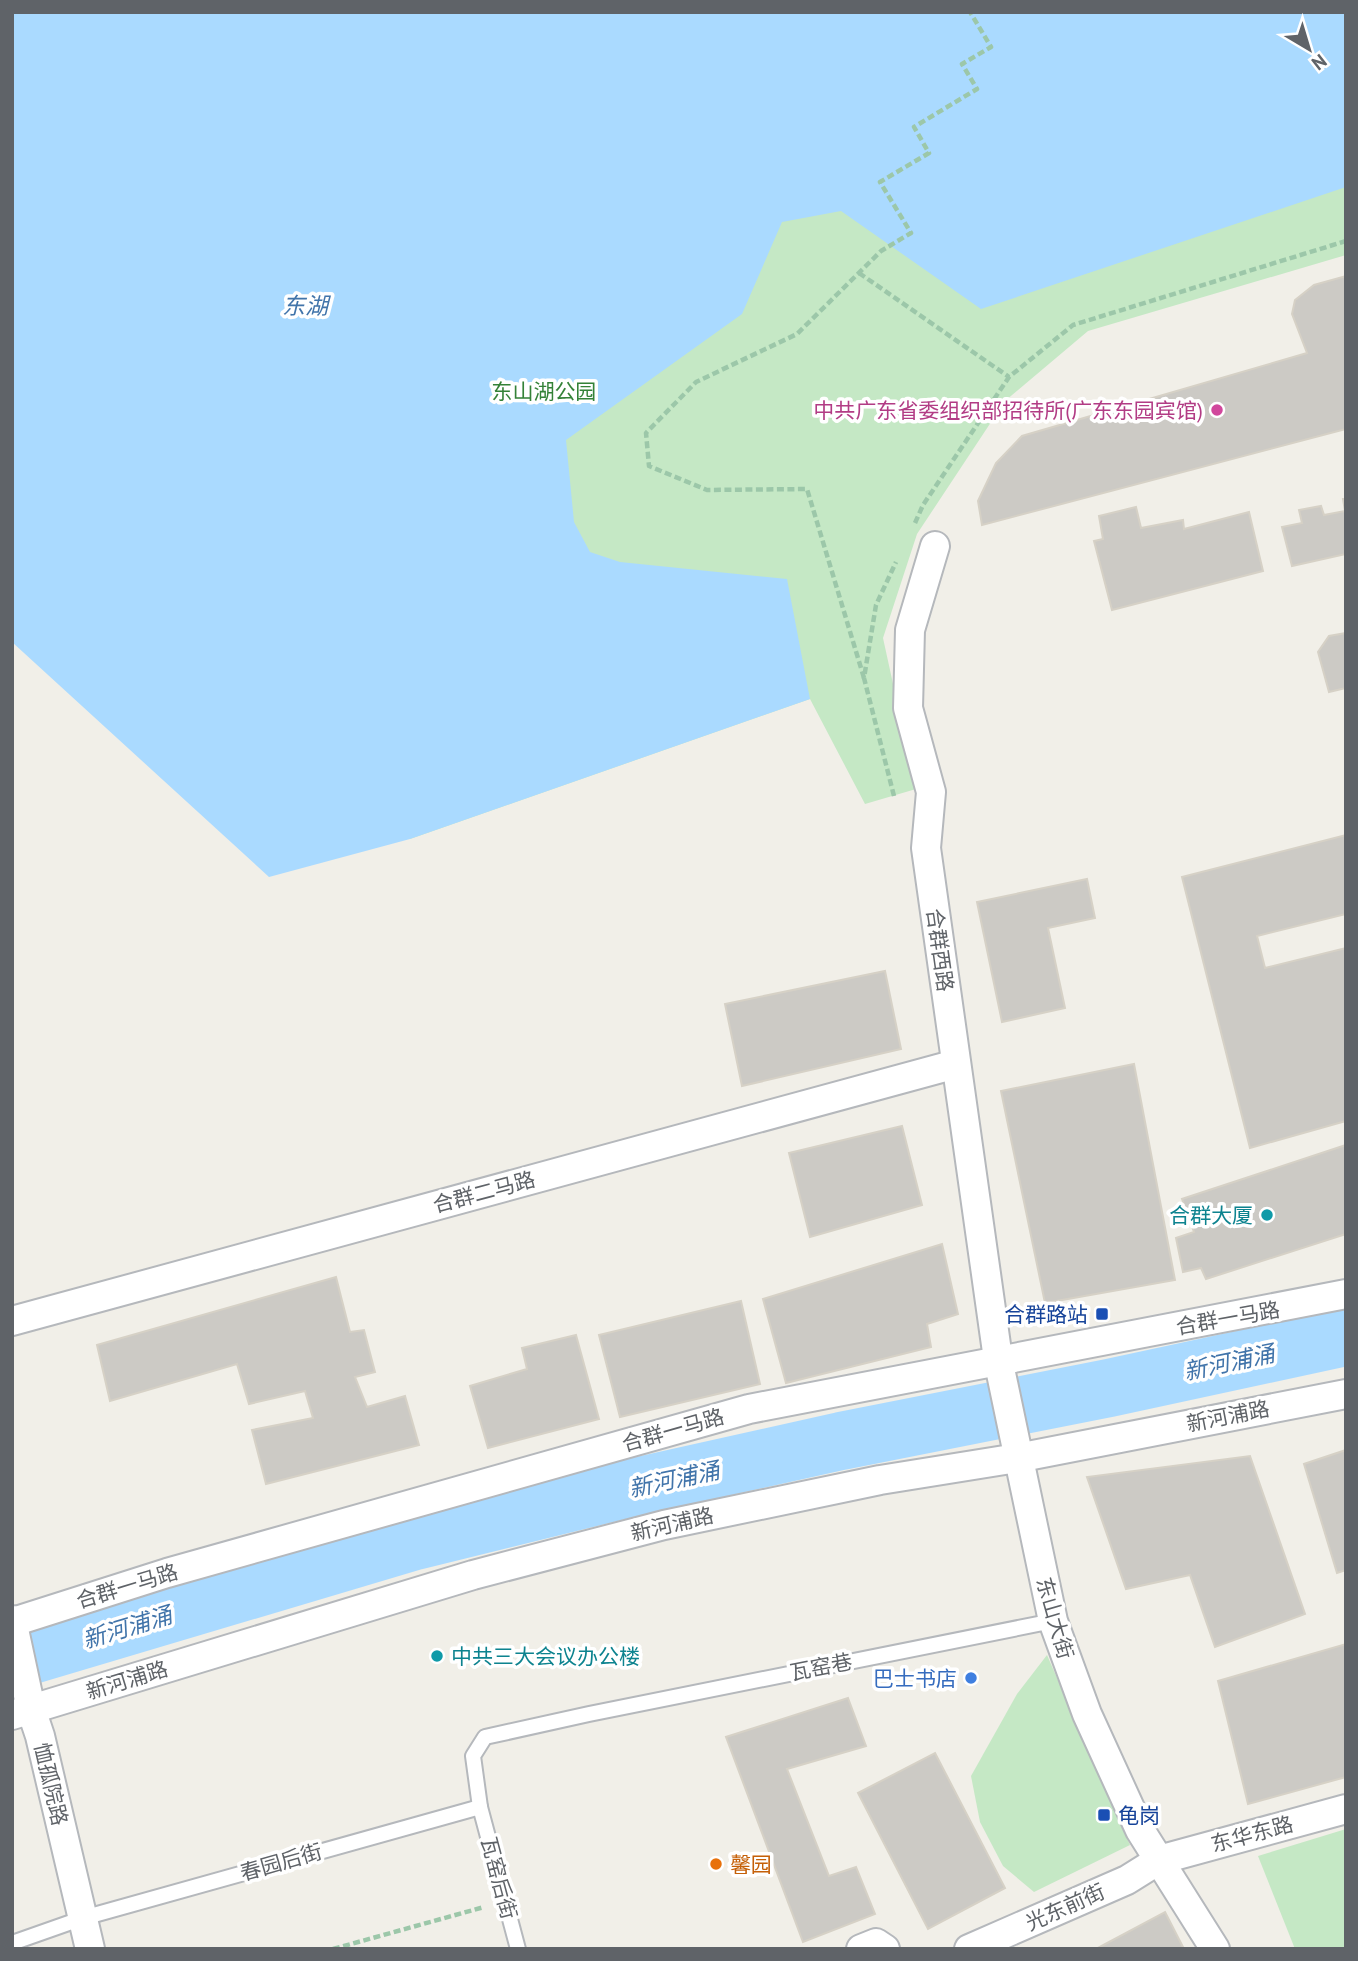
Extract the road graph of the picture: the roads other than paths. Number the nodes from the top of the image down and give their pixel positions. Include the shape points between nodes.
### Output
1 (935, 546) dead end
2 (956, 1064) junction
3 (1346, 1294) edge
4 (12, 1321) edge
5 (1001, 1373) junction
6 (1346, 1394) edge
7 (1015, 1445) junction
8 (13, 1621) edge
9 (1053, 1621) junction
10 (22, 1712) edge
11 (480, 1807) junction
12 (1346, 1809) edge
13 (1159, 1860) junction
14 (83, 1918) junction
15 (12, 1943) edge
16 (90, 1949) edge
17 (518, 1949) edge
18 (861, 1949) edge
19 (885, 1949) edge
20 (969, 1949) edge
21 (1215, 1949) edge

1 - 2 street, 合群西路 via 910,630 908,708 931,792 926,848
2 - 4 street, 合群二马路
2 - 5 street, 合群西路
3 - 5 street, 合群一马路
5 - 7 street, 东山大街
5 - 8 street, 合群一马路 via 749,1409 180,1569
6 - 7 street, 新河浦路
7 - 9 street, 东山大街
7 - 10 street, 新河浦路 via 473,1574
8 - 10 street, 恤孤院路
9 - 11 lane, 瓦窑巷 via 485,1737 473,1756
9 - 13 street, 东山大街 via 1112,1771
10 - 14 street, 恤孤院路 via 40,1736
11 - 14 lane, 春园后街
11 - 17 lane, 瓦窑后街
12 - 13 street, 东华东路
13 - 20 street, 光东前街 via 1127,1880
13 - 21 street, 东山大街
14 - 15 lane, 春园后街
14 - 16 street, 恤孤院路
18 - 19 street via 876,1943

